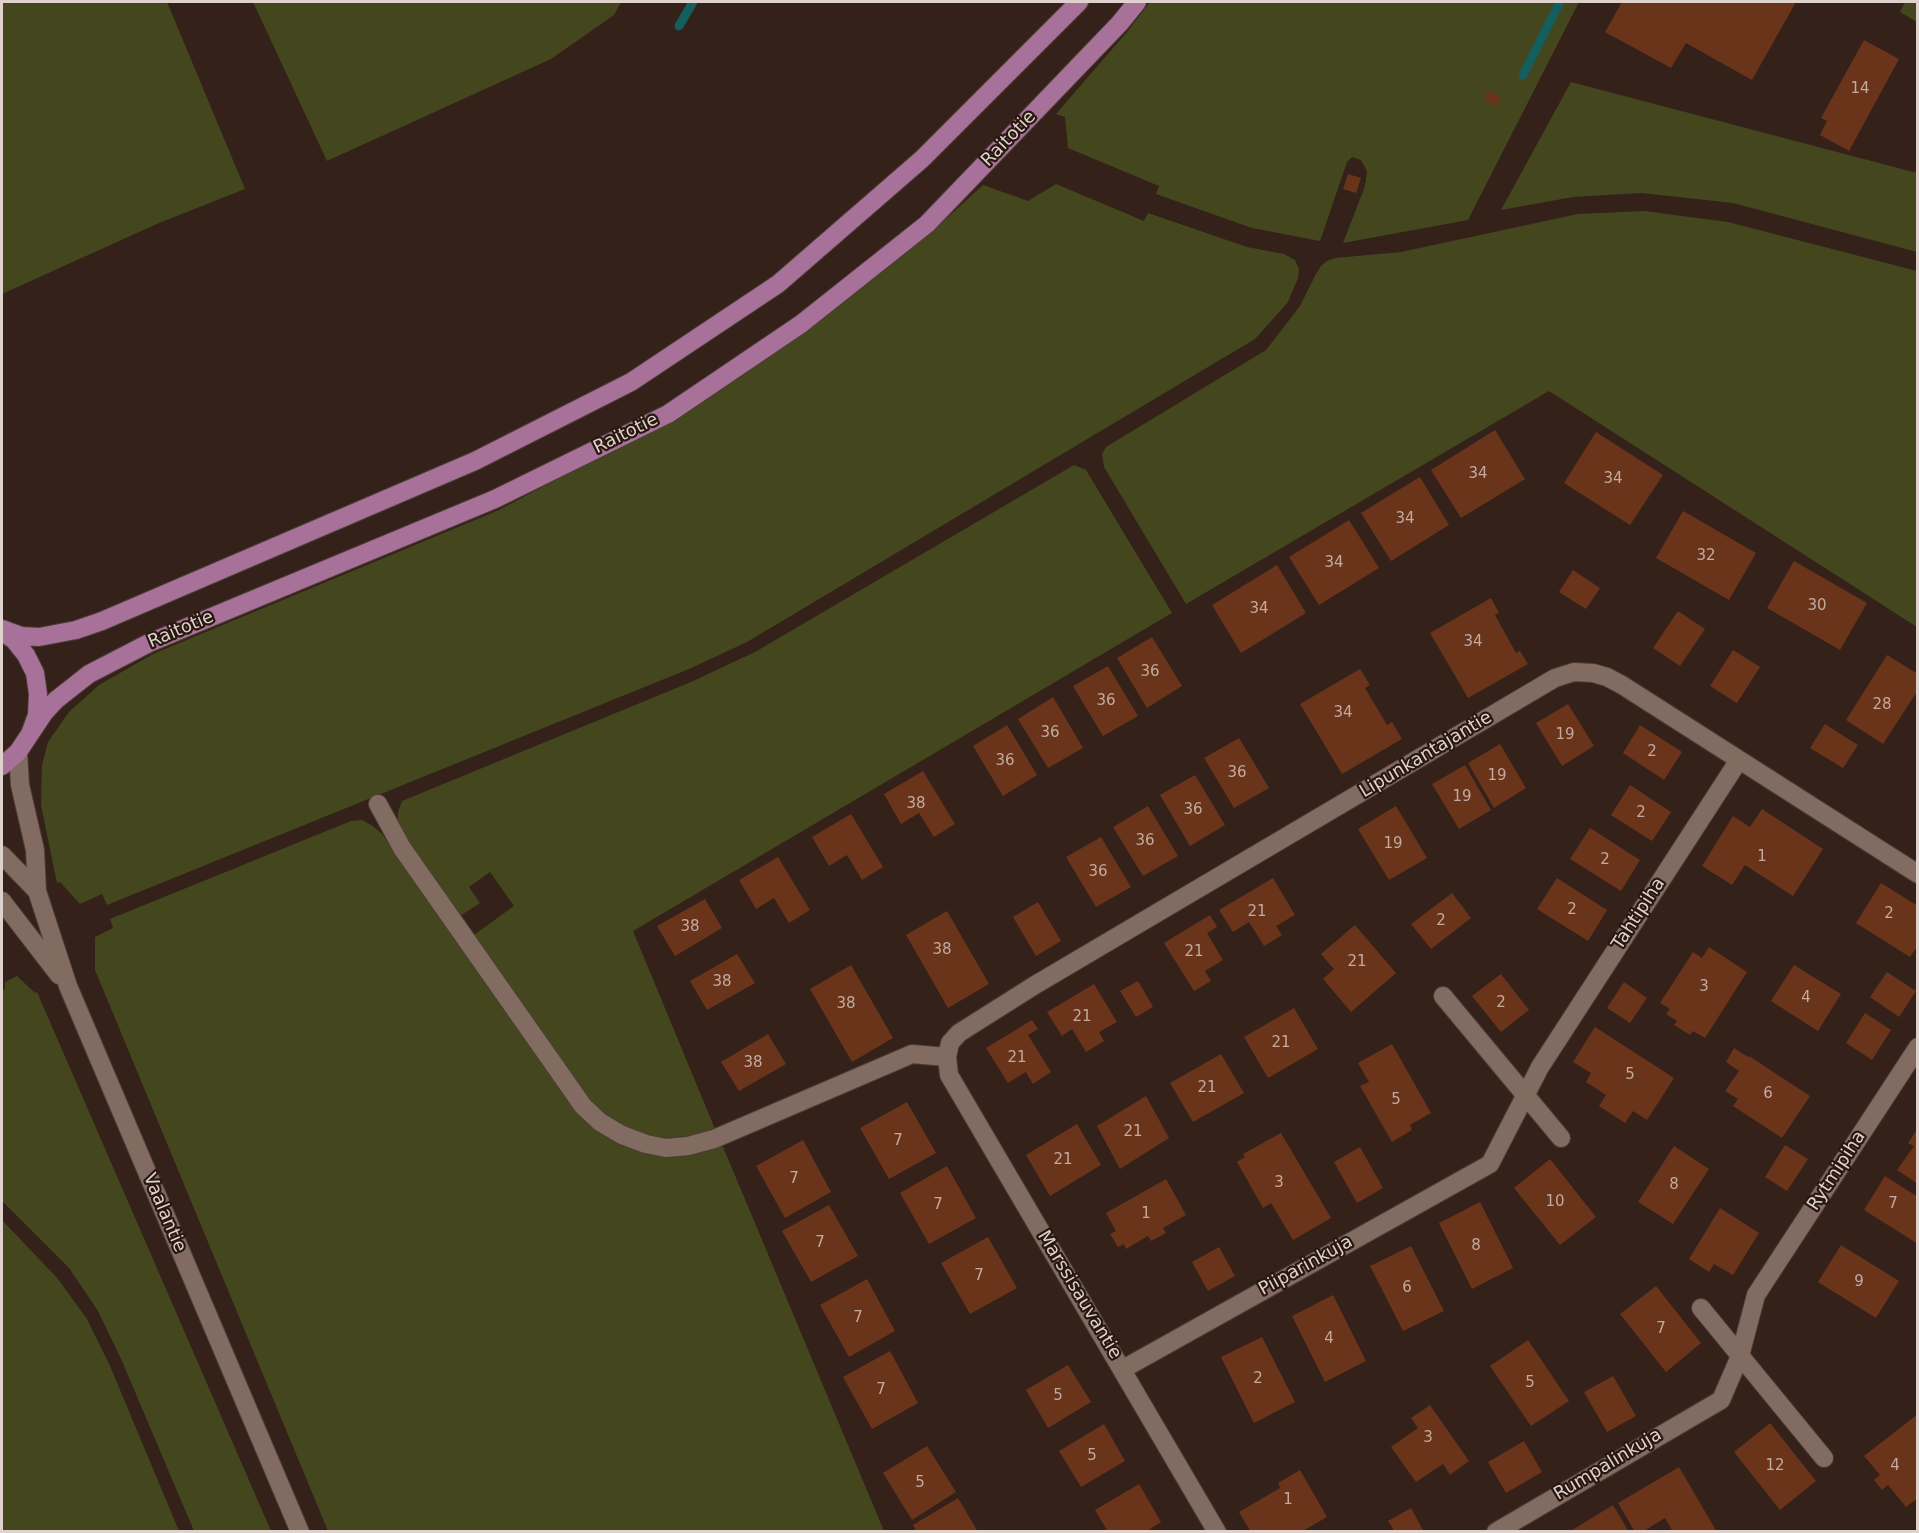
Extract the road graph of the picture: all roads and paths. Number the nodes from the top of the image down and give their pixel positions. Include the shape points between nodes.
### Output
1 (1079, 2) edge
2 (1137, 2) edge
3 (2, 630) edge
4 (30, 735) junction
5 (18, 752) junction
6 (1739, 760) junction
7 (2, 766) edge
8 (378, 804) dead end
9 (2, 855) edge
10 (1917, 874) edge
11 (37, 891) junction
12 (2, 902) edge
13 (68, 986) junction
14 (1443, 996) dead end
15 (1917, 1047) edge
16 (947, 1057) junction
17 (1525, 1095) junction
18 (1561, 1138) dead end
19 (1490, 1164) joint
20 (1701, 1308) dead end
21 (1740, 1356) junction
22 (1123, 1369) junction
23 (1721, 1400) joint
24 (1824, 1458) dead end
25 (300, 1532) edge
26 (1217, 1532) edge
27 (1496, 1532) edge

1 - 3 main road via 922,159 778,284 631,382 476,461 93,624 39,637
2 - 4 main road, Raitotie via 927,224 801,324 668,414 495,499 149,643 89,674 56,700
3 - 4 main road via 26,655 34,673 37,715
4 - 5 main road, Raitotie
5 - 7 main road, Raitotie
5 - 11 street, Vaalantie via 20,784 35,850
6 - 10 street, Lipunkantajantie
6 - 16 street, Lipunkantajantie via 1607,677 1574,672 1555,678 1035,985 958,1033 950,1043
6 - 17 street, Tahtipiha
8 - 16 street via 402,848 584,1106 600,1122 622,1135 666,1148 688,1146 714,1139 912,1054
9 - 11 street, Vaalantie
11 - 13 street, Vaalantie
12 - 13 street
13 - 25 street, Vaalantie
14 - 17 street
15 - 21 street, Rytmipiha via 1756,1295
16 - 22 street, Marssisauvantie via 949,1075
17 - 18 street
17 - 19 street, Tahtipiha
19 - 22 street, Piiparinkuja
20 - 21 street
21 - 23 street, Rytmipiha
21 - 24 street
22 - 26 street, Marssisauvantie
23 - 27 street, Rumpalinkuja

